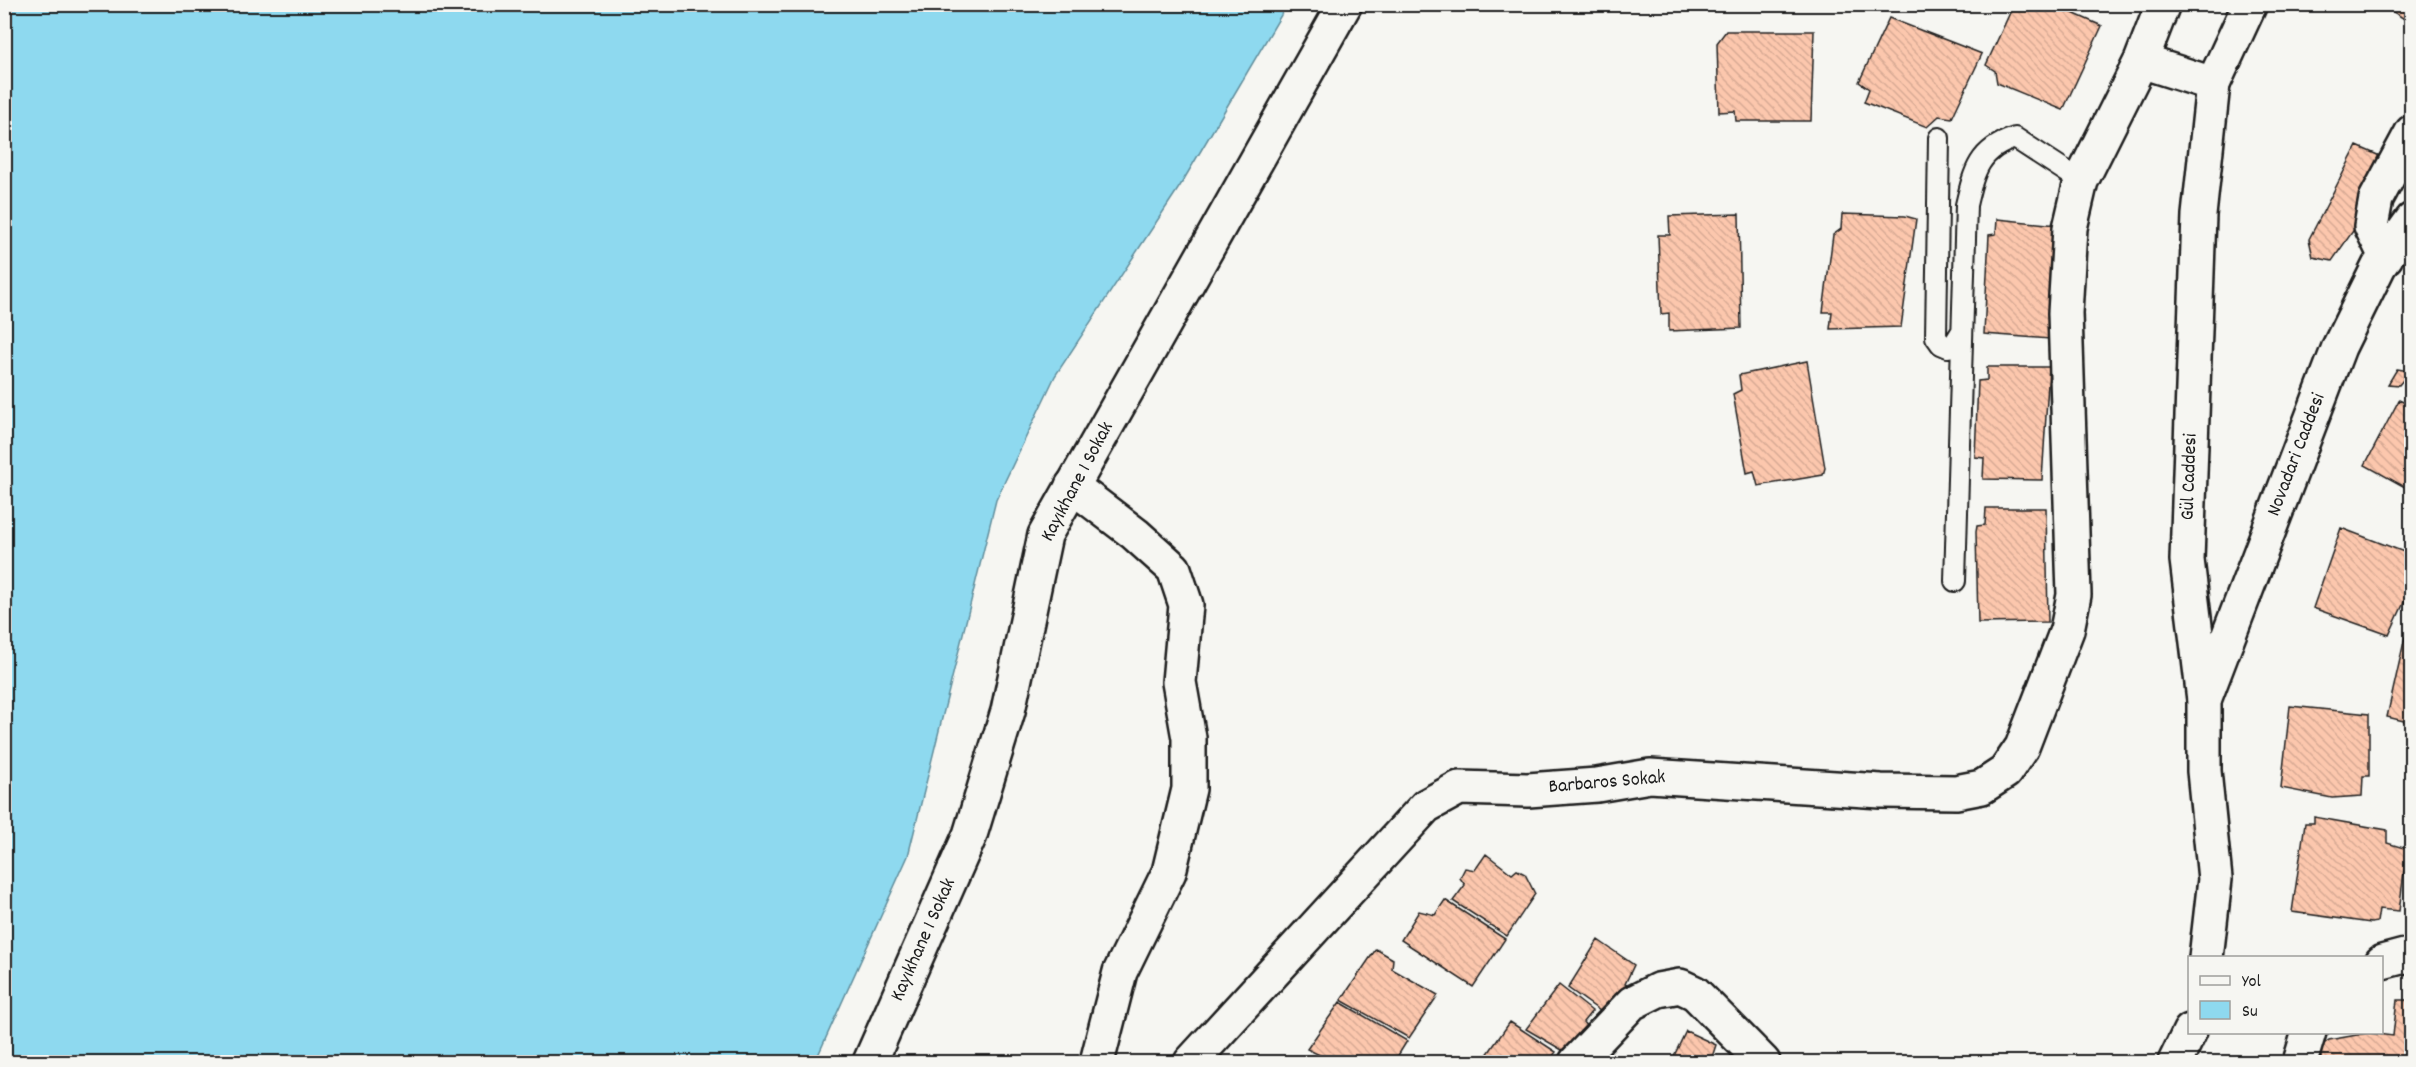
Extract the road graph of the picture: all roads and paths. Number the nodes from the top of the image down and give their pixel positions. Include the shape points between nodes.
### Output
1 (1345, 4) edge
2 (2163, 4) edge
3 (2250, 4) edge
4 (2141, 61) junction
5 (2213, 84) junction
6 (2412, 132) edge
7 (1939, 138) dead end
8 (2080, 181) junction
9 (2412, 220) edge
10 (2386, 257) junction
11 (1962, 331) junction
12 (1072, 486) junction
13 (1955, 581) dead end
14 (2204, 700) junction
15 (2412, 954) edge
16 (2206, 956) edge
17 (2383, 962) edge
18 (2189, 1034) edge
19 (2308, 1034) edge
20 (870, 1062) edge
21 (1097, 1062) edge
22 (1191, 1062) edge
23 (1576, 1062) edge
24 (1763, 1062) edge
25 (2175, 1062) edge
26 (2300, 1062) edge

1 - 12 street, Kayıkhane 1 Sokak
2 - 4 street, Barbaros Sokak
3 - 5 street, Gül Caddesi
4 - 5 street
4 - 8 street, Barbaros Sokak
5 - 14 street, Gül Caddesi via 2199,215 2187,560
6 - 10 street via 2376,199 2371,226
7 - 11 lane via 1936,337 1948,347
8 - 11 lane via 2015,138 1986,154 1973,172 1966,205
8 - 22 street, Barbaros Sokak via 2070,228 2065,314 2074,595 2067,630 2022,747 2005,772 1982,787 1956,792 1650,776 1528,790 1459,788 1426,806
9 - 10 street, Novadari Caddesi
10 - 14 street, Novadari Caddesi via 2339,347
11 - 13 lane
12 - 20 street, Kayıkhane 1 Sokak via 1045,536 1008,711 970,835
12 - 21 street via 1174,569 1186,604 1179,682 1189,738 1190,789 1169,872 1120,972
14 - 16 street, Gül Caddesi via 2204,771 2215,879
15 - 17 street
18 - 25 street
19 - 26 street
23 - 24 street via 1632,1003 1658,990 1680,986 1695,993

